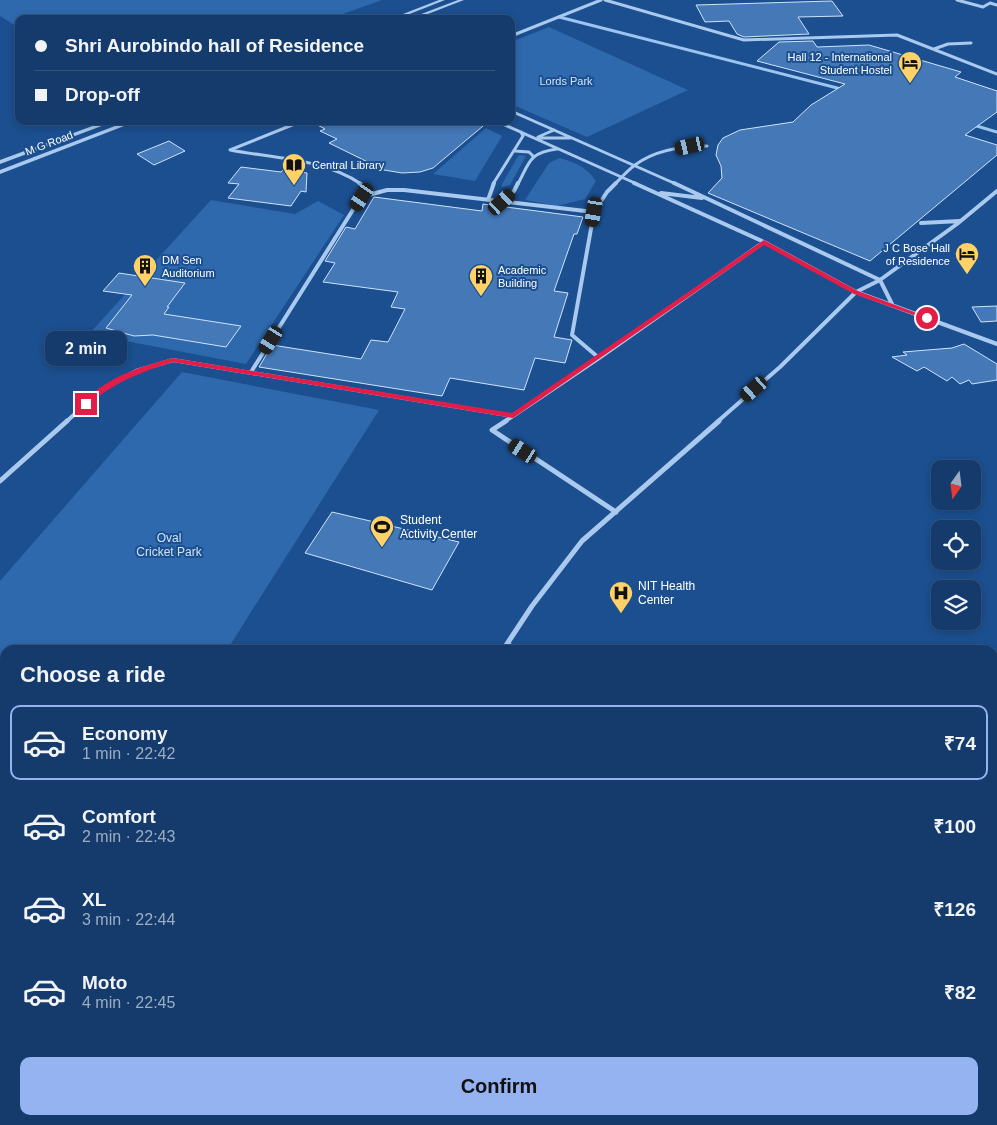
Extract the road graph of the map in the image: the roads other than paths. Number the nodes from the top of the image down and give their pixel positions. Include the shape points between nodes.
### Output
1 (443, 0) edge
2 (462, 0) edge
3 (601, 0) edge
4 (605, 0) edge
5 (957, 0) edge
6 (997, 5) edge
7 (403, 15) edge
8 (421, 15) edge
9 (515, 34) edge
10 (971, 43) dead end
11 (933, 49) junction
12 (997, 74) edge
13 (515, 113) edge
14 (101, 125) edge
15 (123, 125) edge
16 (292, 125) edge
17 (505, 125) edge
18 (554, 130) junction
19 (521, 132) junction
20 (536, 138) junction
21 (573, 138) junction
22 (706, 146) dead end
23 (557, 149) junction
24 (515, 151) junction
25 (533, 156) junction
26 (0, 162) edge
27 (635, 165) junction
28 (0, 172) edge
29 (624, 177) junction
30 (997, 191) edge
31 (656, 192) junction
32 (372, 193) junction
33 (708, 199) junction
34 (488, 200) junction
35 (502, 202) junction
36 (594, 212) junction
37 (961, 221) junction
38 (921, 223) dead end
39 (764, 242) junction
40 (880, 280) junction
41 (856, 292) junction
42 (892, 304) junction
43 (997, 344) edge
44 (599, 358) junction
45 (251, 372) junction
46 (513, 416) junction
47 (0, 481) edge
48 (616, 512) junction
49 (507, 644) edge

1 - 7 street
2 - 8 street
3 - 9 street
4 - 11 street via 744,40 897,36
5 - 6 street via 983,7 990,3
10 - 11 street via 948,44
11 - 12 street
13 - 18 street
14 - 26 street
15 - 28 street, M G Road
16 - 32 street via 230,150 315,166 360,181
17 - 19 street
18 - 20 street
18 - 21 street
19 - 20 street
19 - 24 street via 523,136
20 - 21 street
20 - 23 street
21 - 27 street
22 - 27 street via 658,153
23 - 25 street
23 - 29 street
24 - 25 street via 530,152
24 - 34 street via 491,186
25 - 35 street via 514,191
27 - 29 street
27 - 33 street
29 - 31 street
29 - 36 street via 606,192
30 - 37 street
31 - 33 street
31 - 39 street
32 - 34 street via 404,190
32 - 45 street via 362,197
33 - 40 street
34 - 35 street
35 - 36 street
36 - 44 street via 572,335
37 - 38 street
37 - 40 street
39 - 41 street
39 - 44 street
40 - 41 street
40 - 42 street
41 - 42 street
41 - 48 street via 780,367
42 - 43 street
44 - 46 street
45 - 46 street
45 - 47 street via 173,360 136,371 100,391
46 - 48 street via 492,430
48 - 49 street via 582,540

